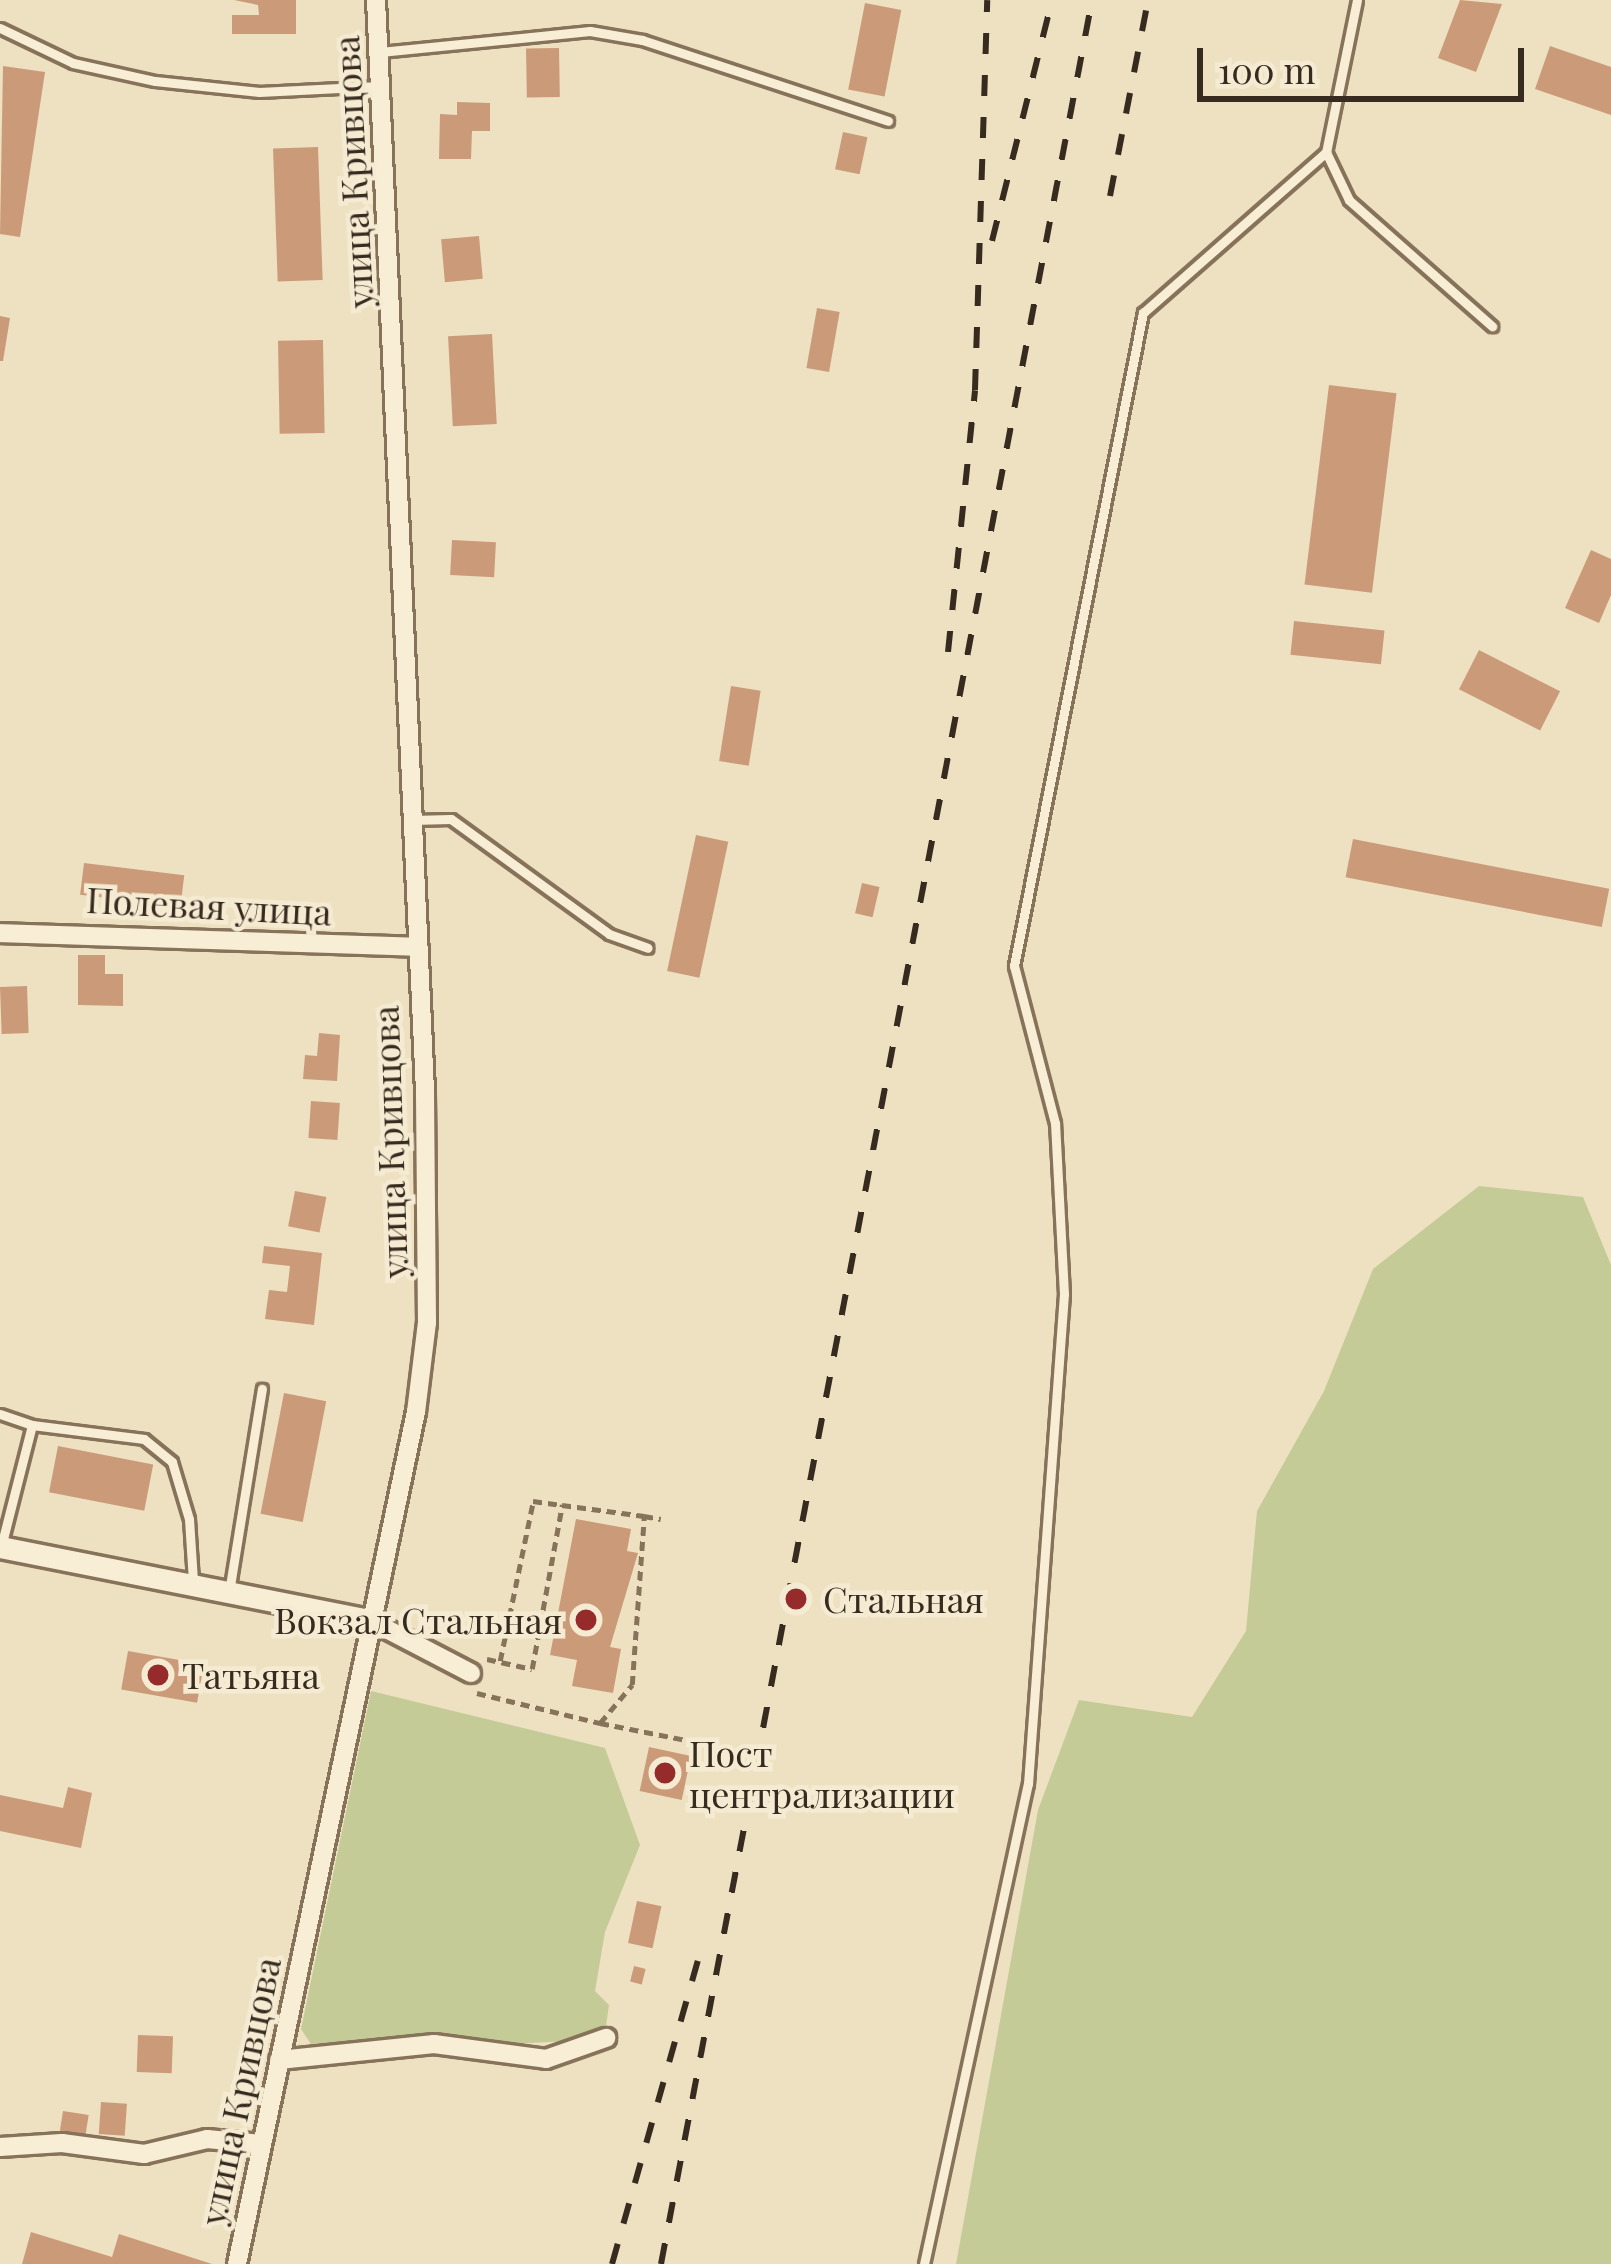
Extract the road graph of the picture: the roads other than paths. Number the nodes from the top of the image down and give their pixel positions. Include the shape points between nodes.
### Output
1 (376, 0) edge
2 (1357, 0) edge
3 (0, 28) edge
4 (380, 52) junction
5 (382, 86) junction
6 (888, 121) dead end
7 (1326, 152) junction
8 (1492, 326) dead end
9 (409, 820) junction
10 (0, 933) edge
11 (414, 946) junction
12 (648, 947) dead end
13 (262, 1389) dead end
14 (0, 1414) edge
15 (32, 1425) junction
16 (1, 1547) edge
17 (193, 1584) junction
18 (229, 1592) junction
19 (369, 1620) junction
20 (471, 1673) dead end
21 (606, 2038) dead end
22 (279, 2060) junction
23 (262, 2144) junction
24 (0, 2147) edge
25 (237, 2264) edge
26 (924, 2264) edge

1 - 4 street, улица Кривцова
2 - 7 lane
3 - 5 lane via 73,63 155,81 259,92
4 - 5 street, улица Кривцова
4 - 6 lane via 590,31 642,40
5 - 9 street, улица Кривцова
7 - 8 lane via 1349,200
7 - 26 lane via 1143,313 1014,966 1055,1123 1064,1294 1028,1784
9 - 11 street, улица Кривцова
9 - 12 lane via 451,819 609,934
10 - 11 street, Полевая улица
11 - 19 street, улица Кривцова via 427,1323 416,1412
13 - 18 lane
14 - 15 lane
15 - 16 lane
15 - 17 lane via 144,1439 172,1462 189,1519
16 - 17 street
17 - 18 street
18 - 19 street
19 - 20 street
19 - 22 street, улица Кривцова
21 - 22 street via 546,2060 434,2044
22 - 23 street, улица Кривцова
23 - 24 street via 206,2139 144,2154 62,2144
23 - 25 street, улица Кривцова

